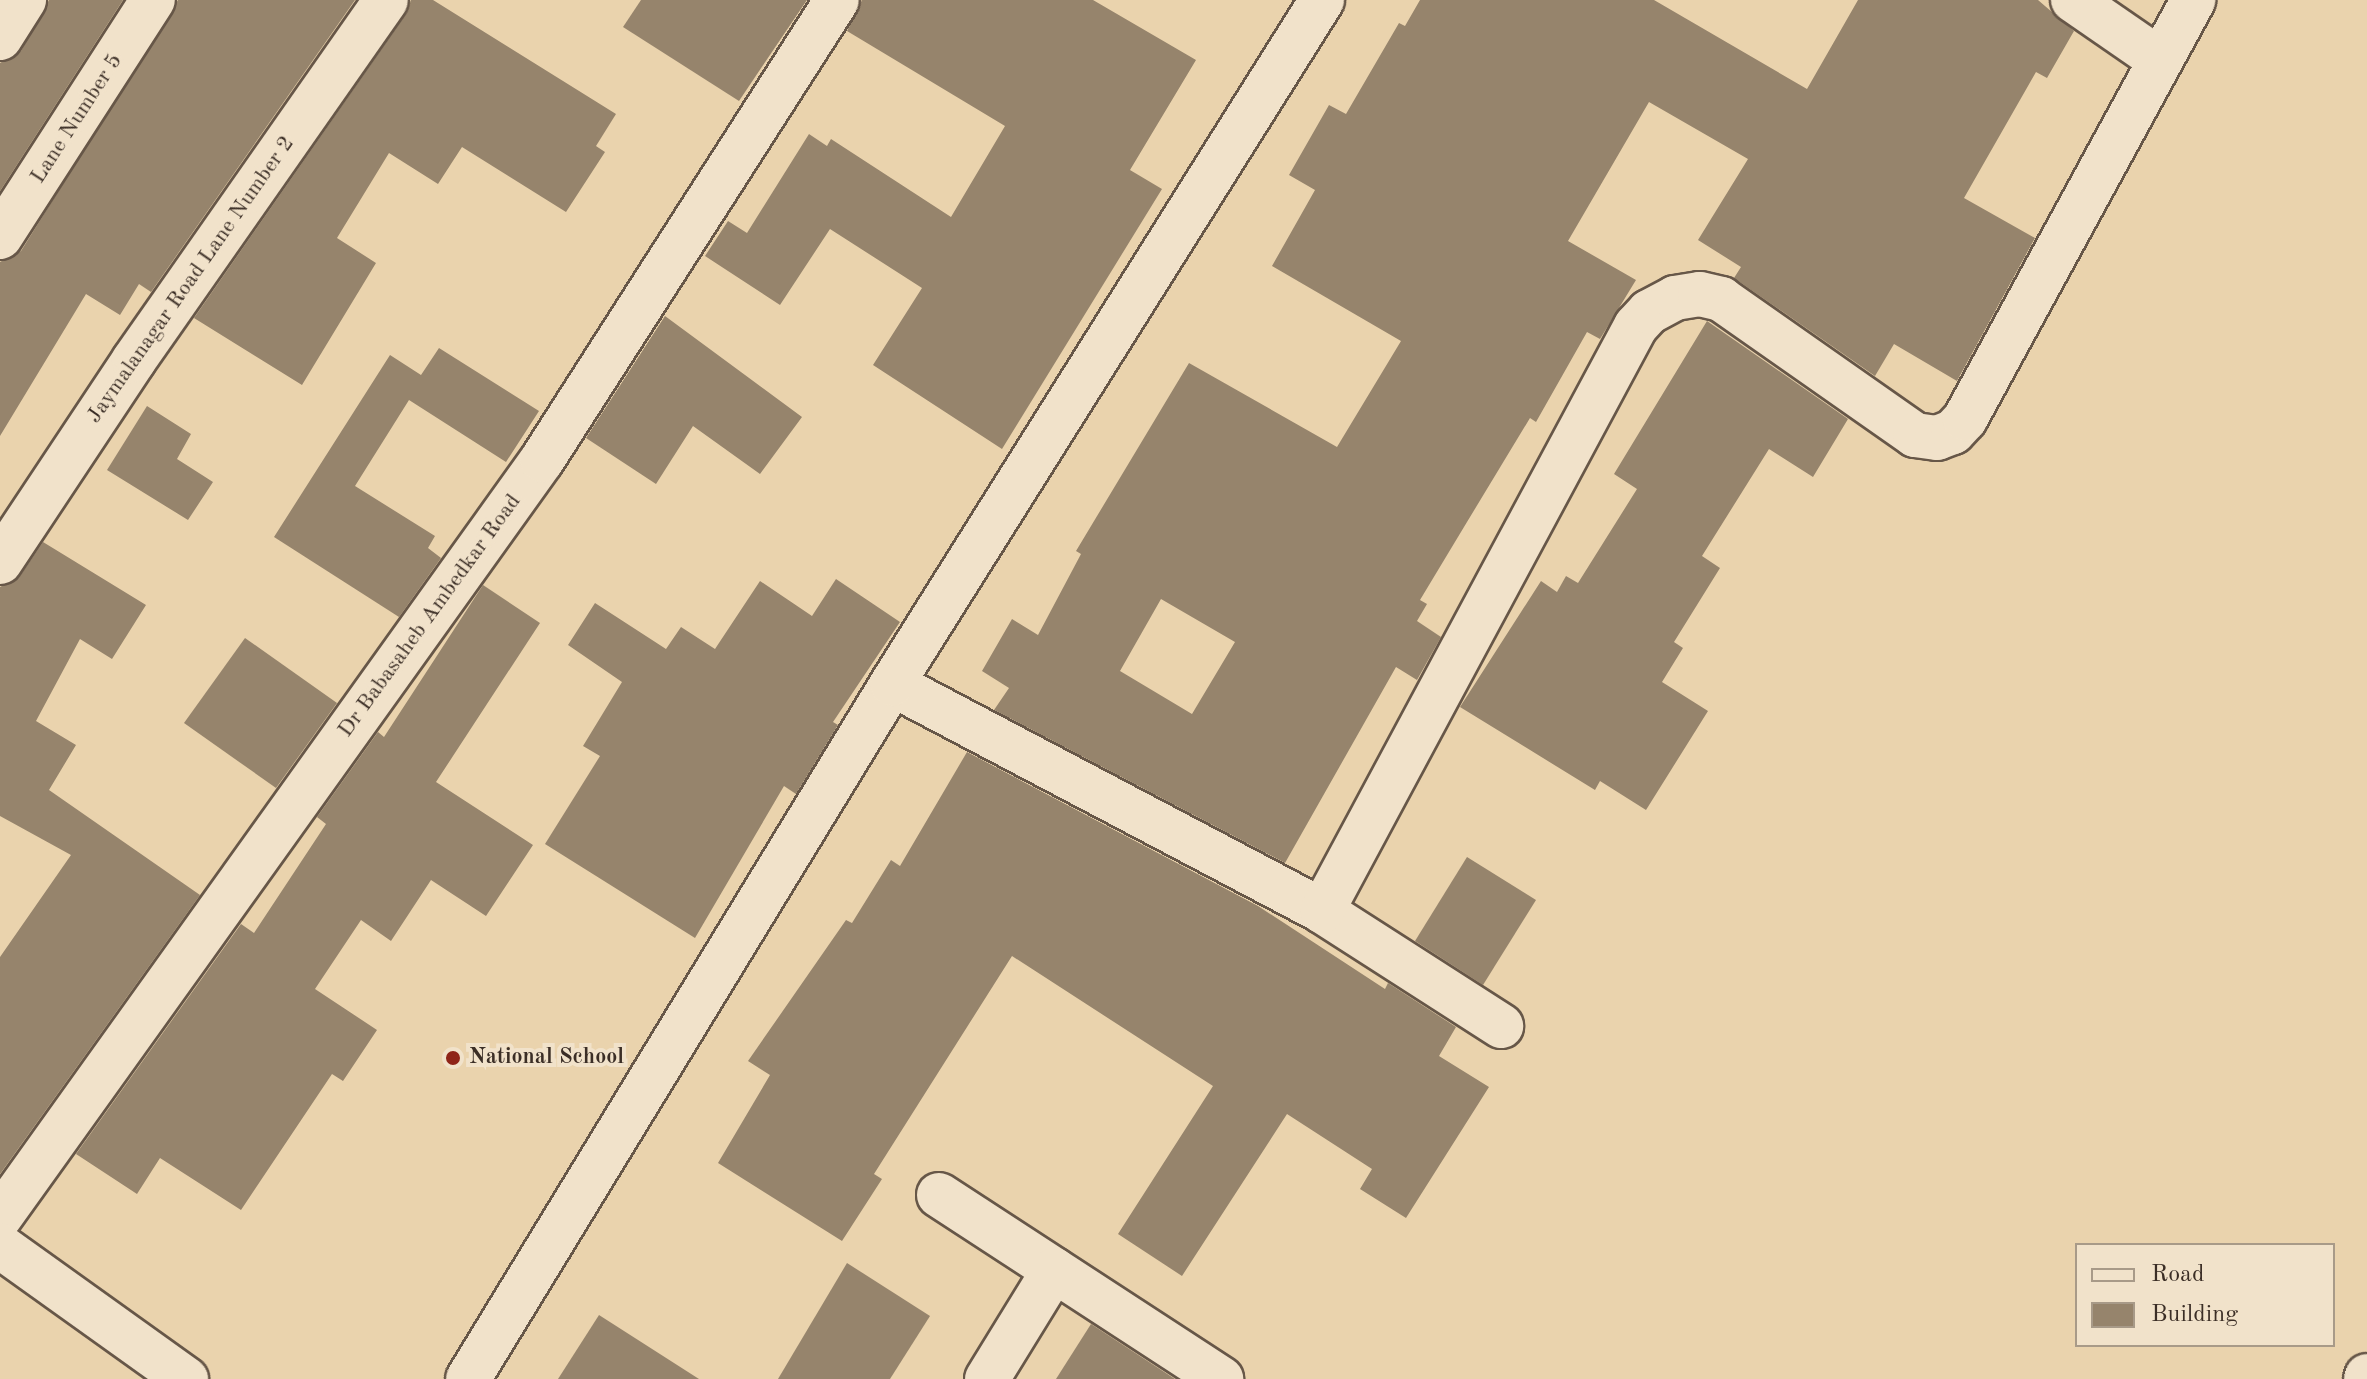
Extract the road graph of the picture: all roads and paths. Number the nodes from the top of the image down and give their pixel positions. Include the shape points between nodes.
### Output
1 (24, 0) edge
2 (153, 0) edge
3 (386, 0) edge
4 (837, 0) edge
5 (1322, 0) edge
6 (2073, 0) edge
7 (2193, 0) edge
8 (0, 38) edge
9 (2160, 60) junction
10 (0, 237) edge
11 (0, 562) edge
12 (892, 684) junction
13 (1322, 911) junction
14 (1501, 1026) dead end
15 (939, 1195) dead end
16 (0, 1217) edge
17 (0, 1246) edge
18 (1054, 1270) junction
19 (186, 1379) edge
20 (468, 1379) edge
21 (987, 1379) edge
22 (1221, 1379) edge

1 - 8 street
2 - 10 street, Lane Number 5
3 - 11 street, Jaymalanagar Road Lane Number 2
4 - 16 street, Dr Babasaheb Ambedkar Road via 542,460
5 - 12 street
6 - 9 street
7 - 9 street
9 - 13 street via 1965,419 1953,432 1937,438 1915,435 1721,299 1700,294 1675,298 1649,312 1629,340
12 - 13 street
12 - 20 street
13 - 14 street
15 - 18 street
17 - 19 street
18 - 21 street
18 - 22 street

